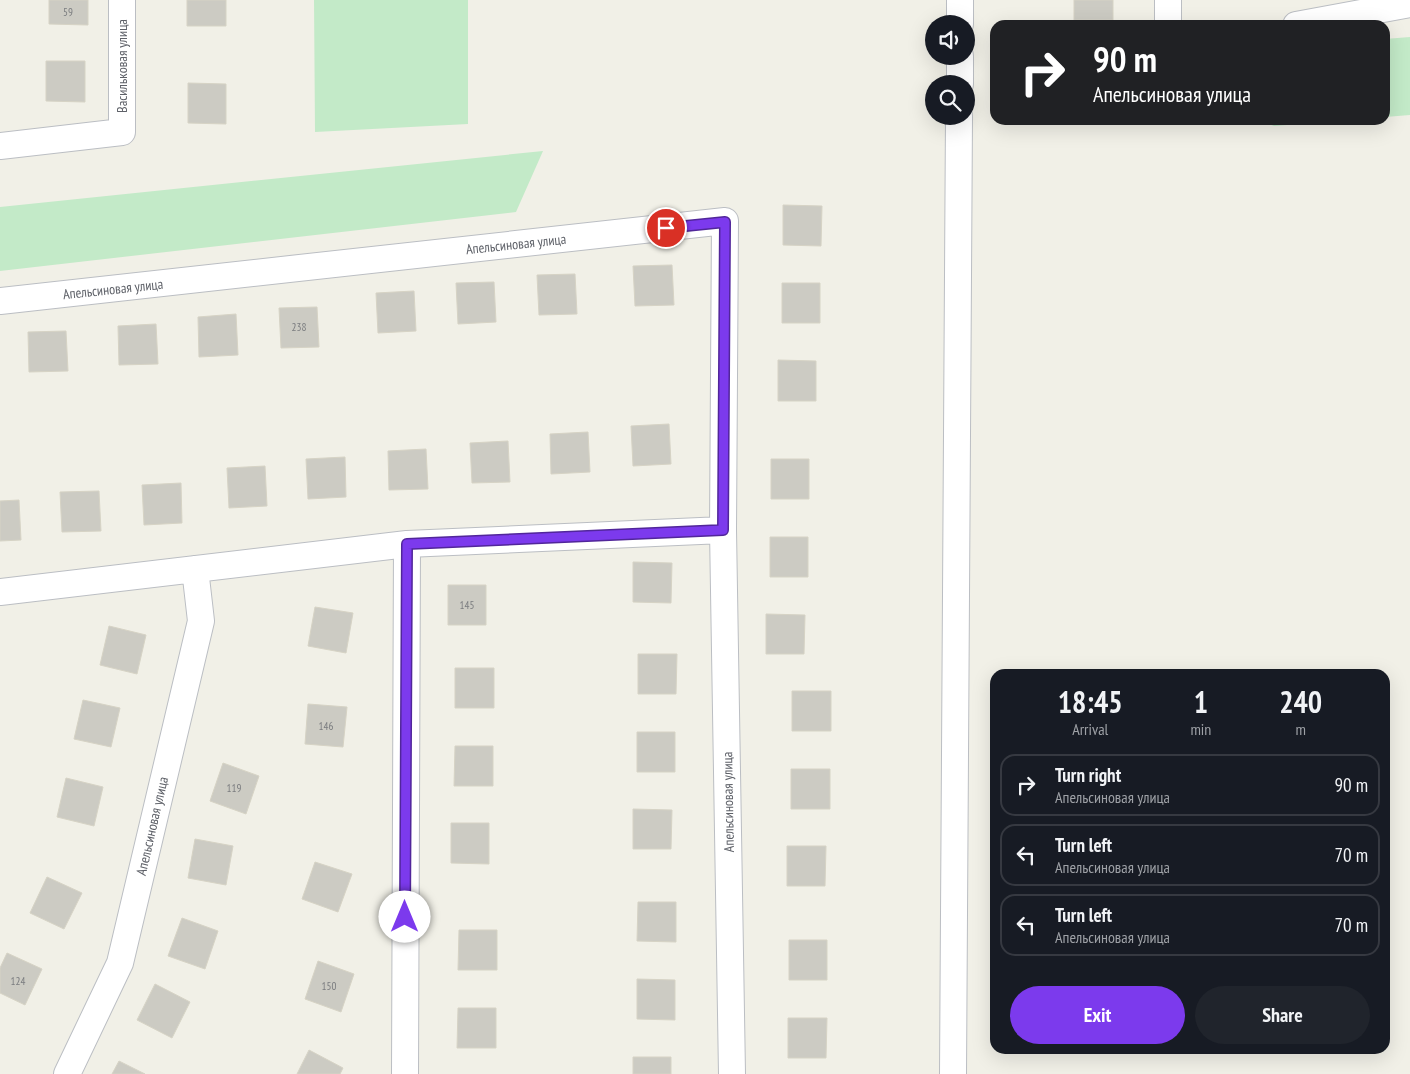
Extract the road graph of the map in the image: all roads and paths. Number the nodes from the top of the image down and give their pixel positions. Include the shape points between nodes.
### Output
1 (122, 0) edge
2 (960, 0) edge
3 (1168, 0) edge
4 (1410, 4) edge
5 (960, 15) edge
6 (1168, 20) edge
7 (1323, 20) edge
8 (959, 125) edge
9 (0, 146) edge
10 (0, 301) edge
11 (723, 530) junction
12 (407, 544) junction
13 (195, 569) junction
14 (0, 592) edge
15 (402, 1068) edge
16 (66, 1074) edge
17 (732, 1074) edge
18 (953, 1074) edge

1 - 9 street, Васильковая улица via 122,132
2 - 5 street
3 - 6 street
4 - 7 street
8 - 18 street
10 - 11 street, Апельсиновая улица via 725,222
11 - 12 street
11 - 17 street, Апельсиновая улица
12 - 13 street
12 - 15 street
13 - 14 street
13 - 16 street, Апельсиновая улица via 201,621 120,963

